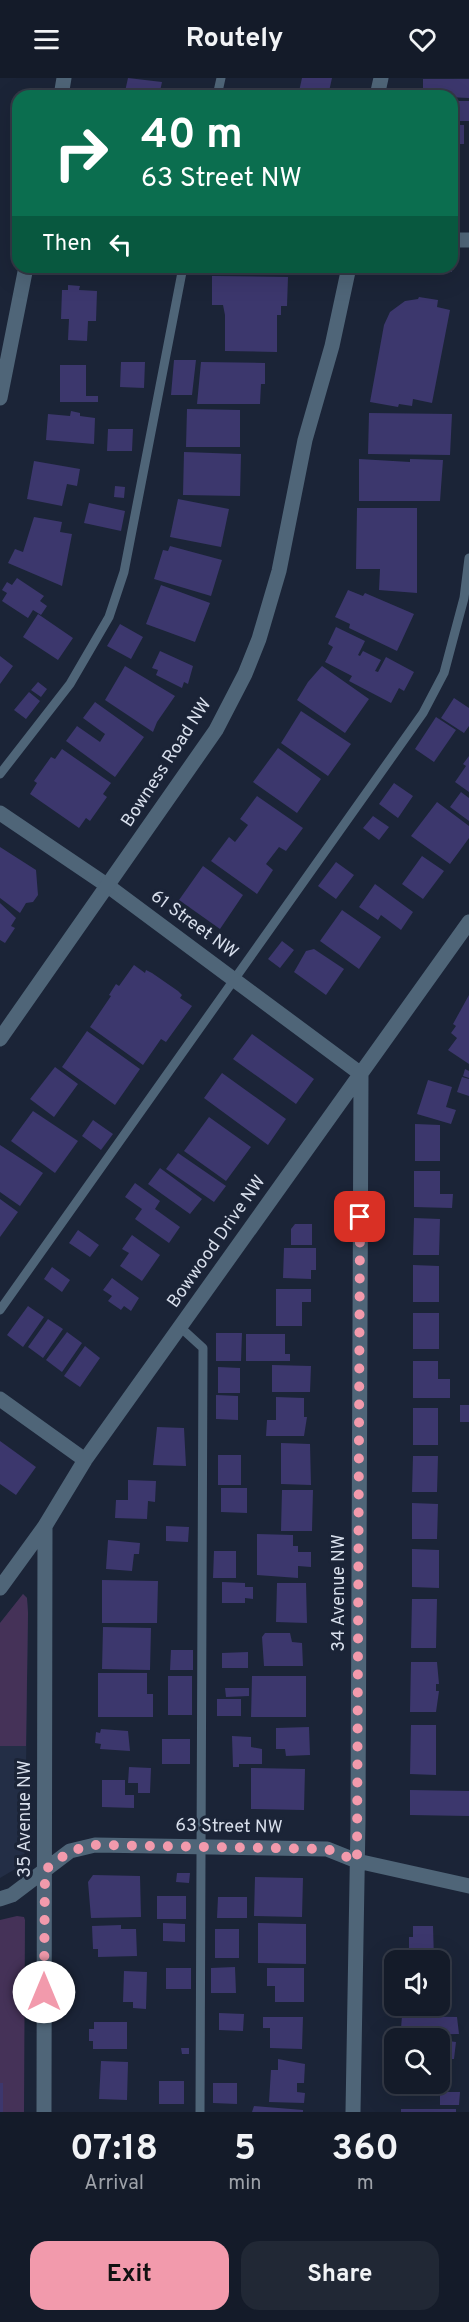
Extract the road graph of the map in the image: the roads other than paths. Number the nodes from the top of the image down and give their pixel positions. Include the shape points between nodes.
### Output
1 (25, 273) edge
2 (182, 273) edge
3 (348, 273) edge
4 (0, 398) edge
5 (469, 558) edge
6 (0, 774) edge
7 (0, 813) edge
8 (108, 886) junction
9 (469, 922) edge
10 (236, 980) junction
11 (0, 1039) edge
12 (361, 1074) junction
13 (0, 1310) edge
14 (180, 1327) junction
15 (0, 1399) edge
16 (85, 1460) junction
17 (45, 1526) junction
18 (0, 1588) edge
19 (202, 1846) junction
20 (357, 1861) junction
21 (45, 1870) junction
22 (469, 1886) edge
23 (0, 1899) edge
24 (44, 2112) edge
25 (200, 2112) edge
26 (353, 2112) edge

1 - 4 street
2 - 6 lane via 124,572 109,617 70,684
3 - 8 street, Bowness Road NW via 260,639 216,730
5 - 10 lane via 464,598 444,673 423,714
7 - 8 street, 61 Street NW
8 - 10 street, 61 Street NW
8 - 11 street, Bowness Road NW
9 - 12 street, Bowwood Drive NW
10 - 12 street, 61 Street NW
10 - 13 lane
12 - 14 street, Bowwood Drive NW
12 - 20 street, 34 Avenue NW
14 - 16 street, Bowwood Drive NW
14 - 19 lane via 203,1347
15 - 16 street
16 - 17 street, Bowwood Drive NW
17 - 18 street, Bowwood Drive NW
17 - 21 street, 35 Avenue NW
19 - 20 street, 63 Street NW via 327,1849
19 - 21 street, 63 Street NW via 95,1845 70,1851
19 - 25 lane
20 - 22 street, 63 Street NW
20 - 26 street, 34 Avenue NW
21 - 23 street, 63 Street NW via 12,1895
21 - 24 street, 35 Avenue NW

